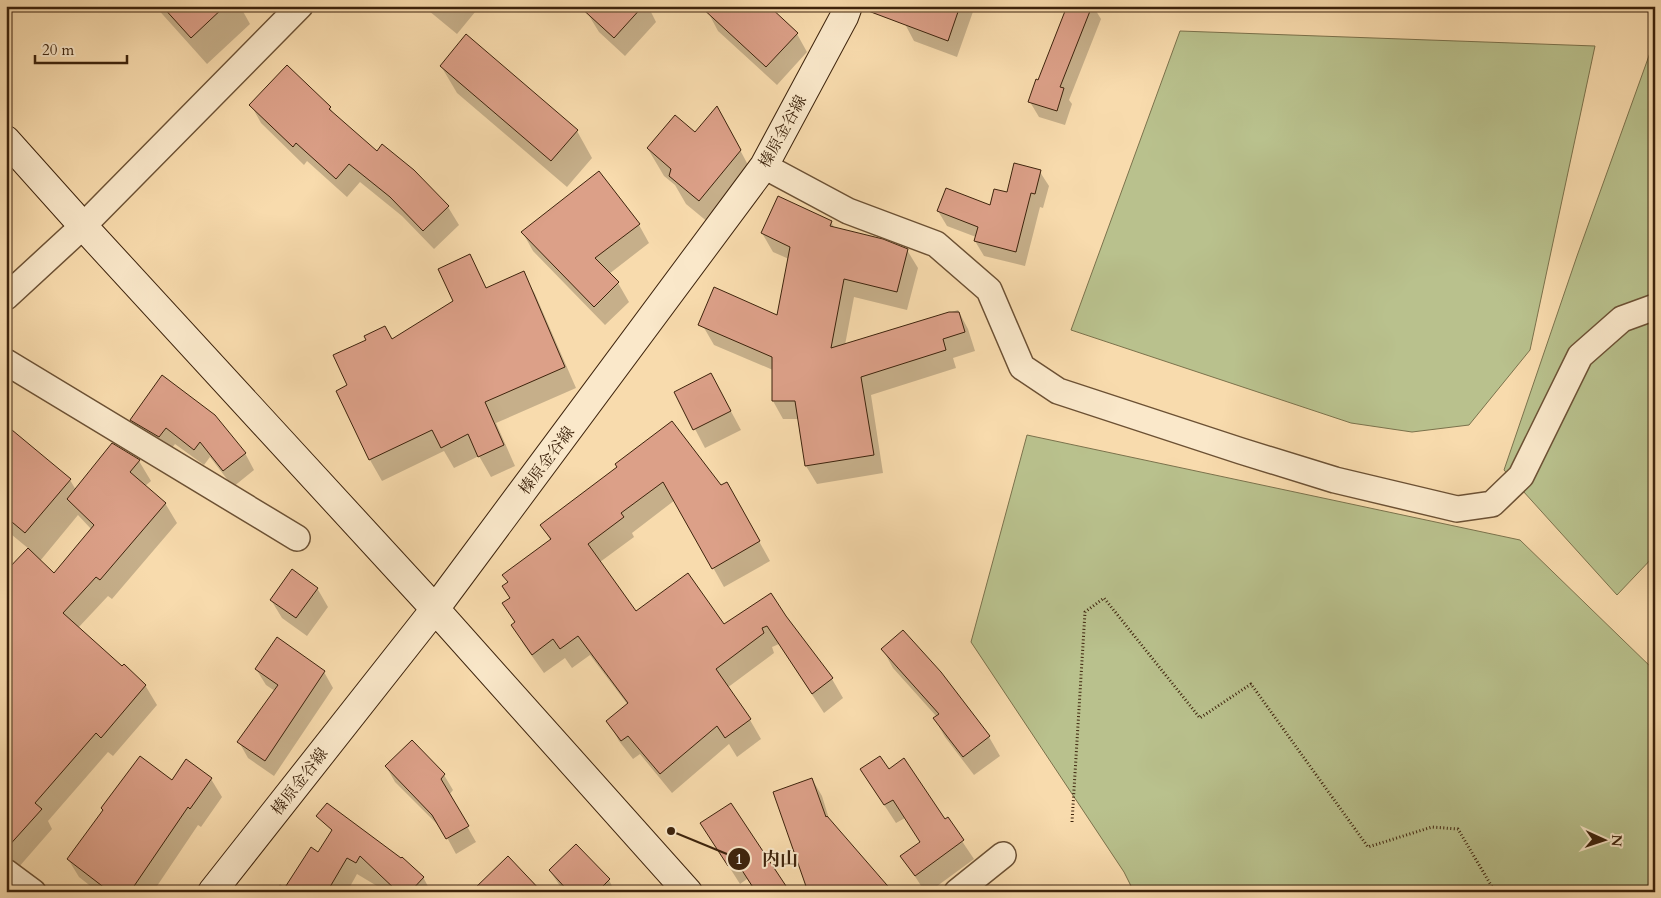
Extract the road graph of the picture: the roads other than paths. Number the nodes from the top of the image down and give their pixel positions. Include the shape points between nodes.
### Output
1 (300, 6) edge
2 (848, 6) edge
3 (6, 140) edge
4 (764, 166) junction
5 (83, 226) junction
6 (6, 297) edge
7 (1655, 307) edge
8 (6, 362) edge
9 (297, 538) dead end
10 (435, 609) junction
11 (1003, 855) dead end
12 (6, 872) edge
13 (33, 892) edge
14 (212, 892) edge
15 (688, 892) edge
16 (957, 892) edge

1 - 5 street
2 - 4 main road, 榛原金谷線
3 - 5 main road
4 - 7 street via 848,211 936,244 989,290 1022,366 1058,391 1326,477 1457,508 1492,504 1521,476 1580,356 1622,319
4 - 10 main road, 榛原金谷線
5 - 6 street
5 - 10 main road
8 - 9 street
10 - 14 main road, 榛原金谷線
10 - 15 main road
11 - 16 street
12 - 13 street

